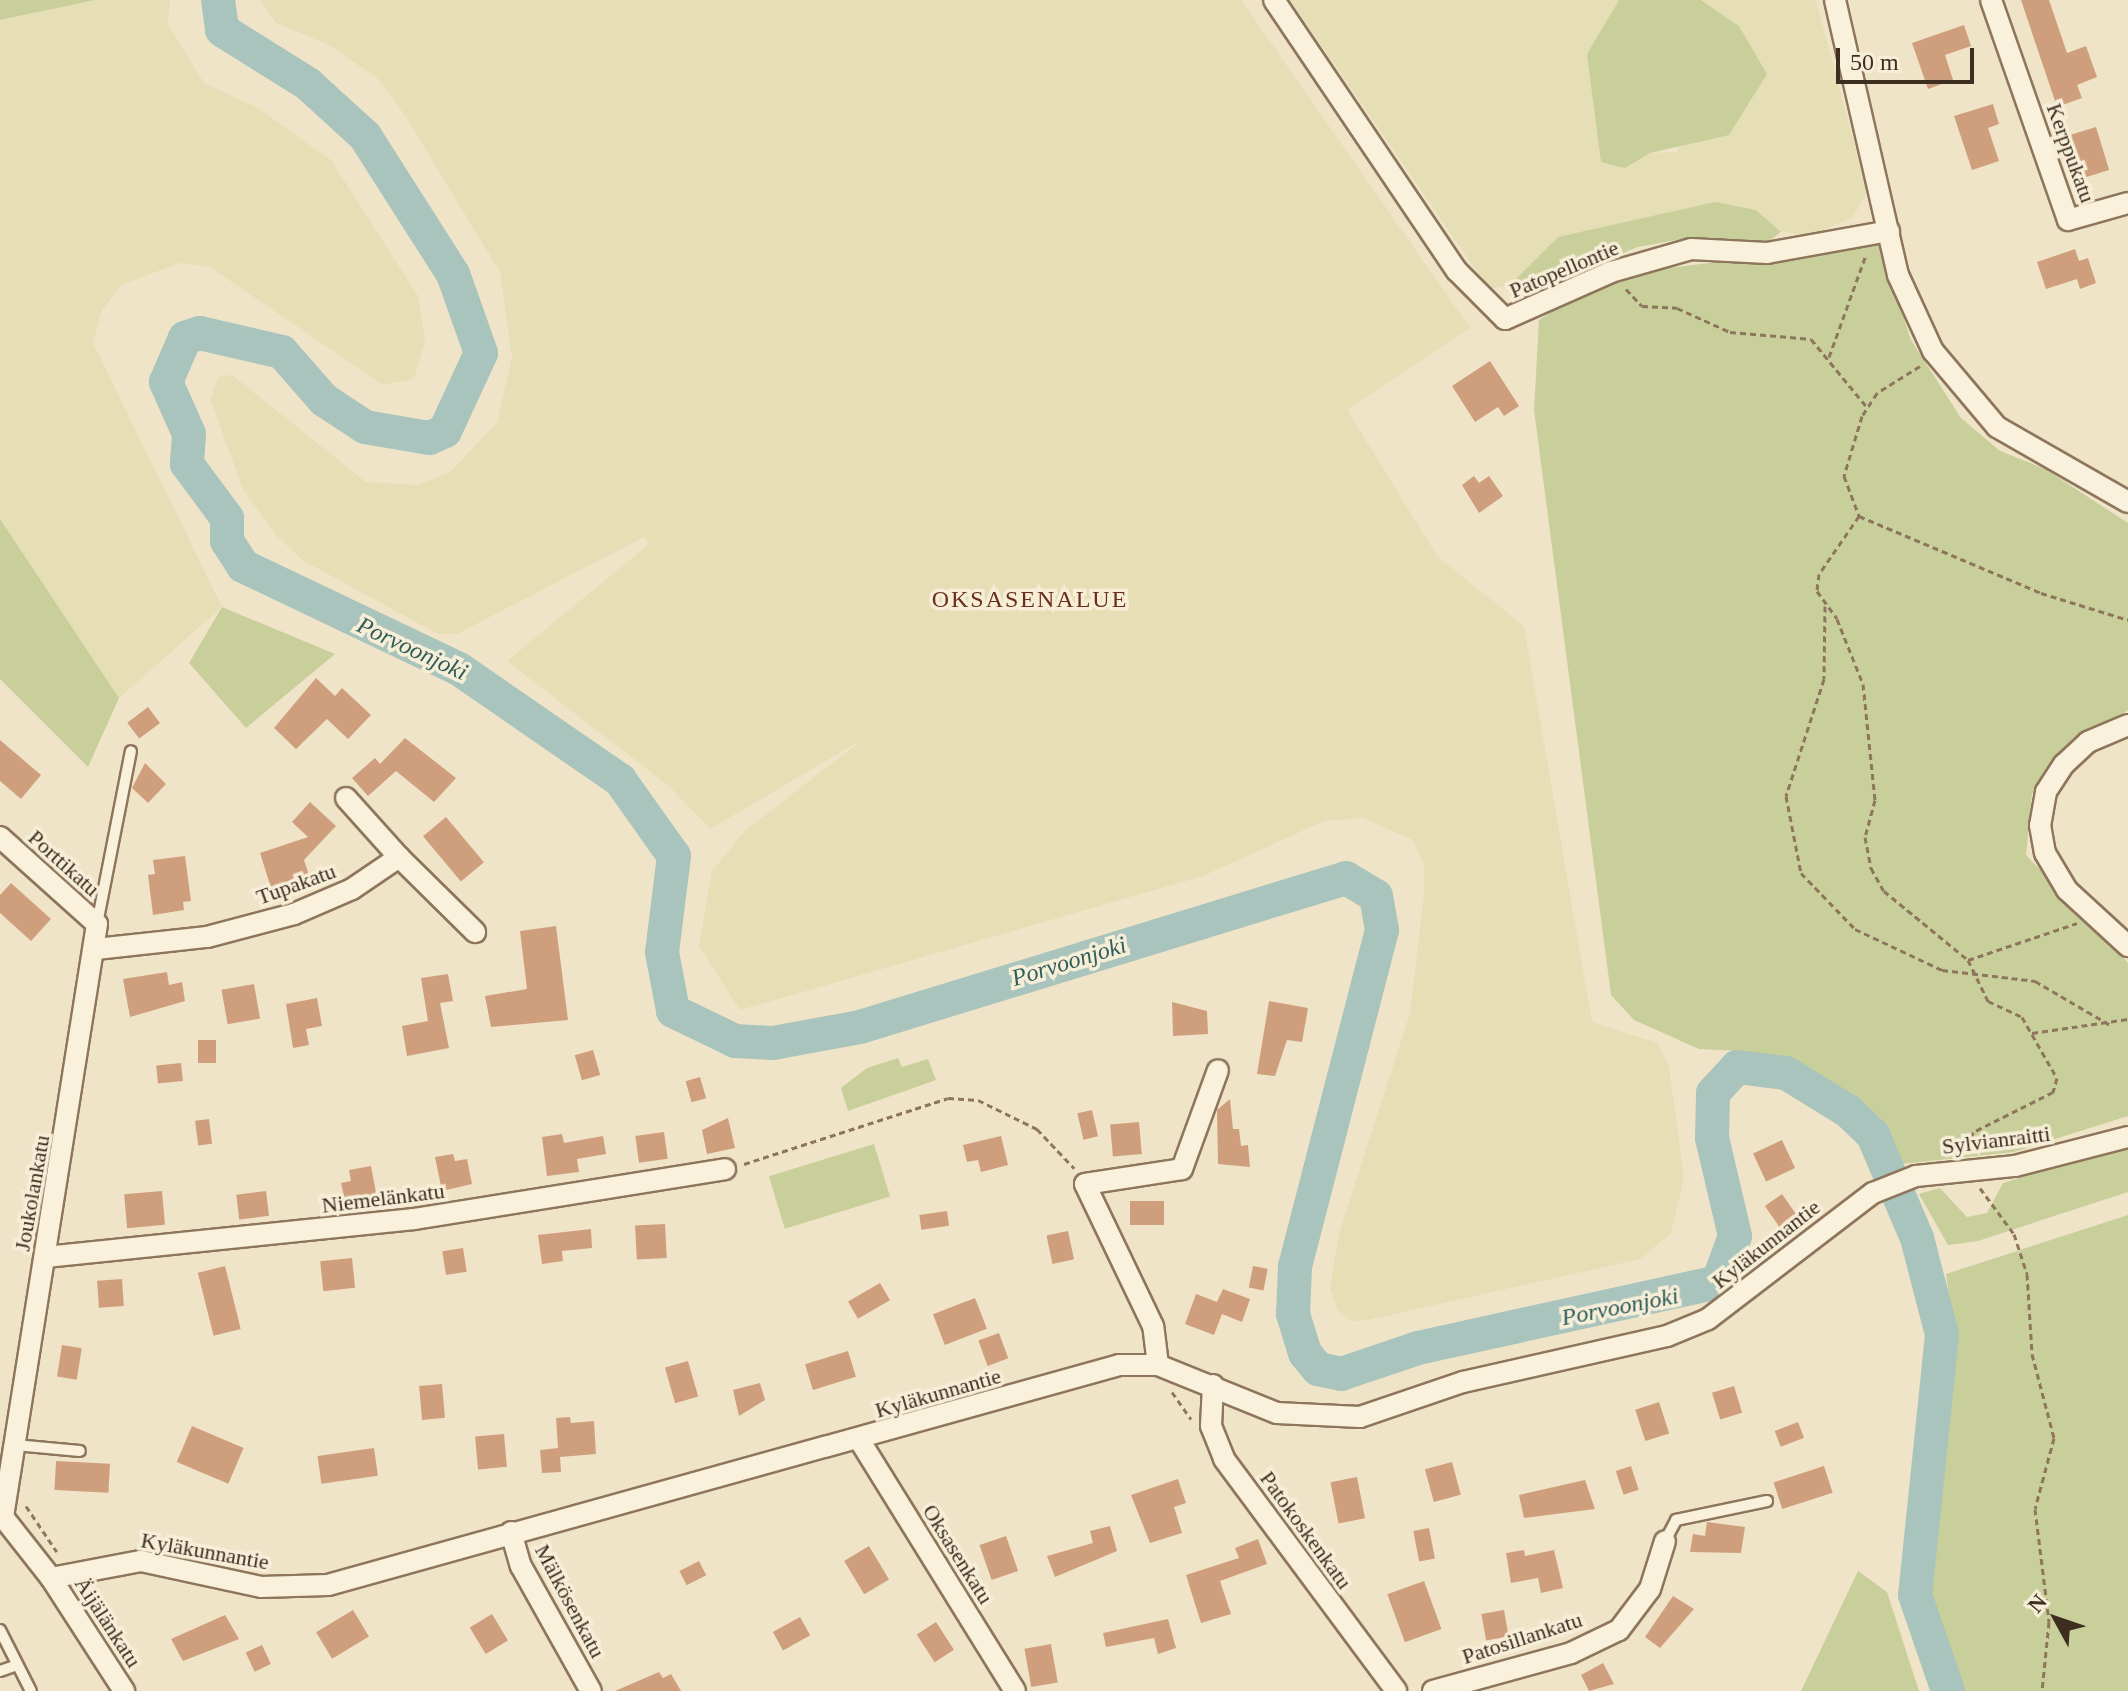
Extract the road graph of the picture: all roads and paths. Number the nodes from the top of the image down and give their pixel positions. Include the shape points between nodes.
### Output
1 (1274, 0) edge
2 (1835, 0) edge
3 (1991, 0) edge
4 (2128, 203) edge
5 (1885, 231) junction
6 (1611, 272) junction
7 (1933, 351) junction
8 (1829, 358) junction
9 (1866, 406) junction
10 (2128, 502) edge
11 (1859, 516) junction
12 (1825, 606) junction
13 (2128, 620) edge
14 (2128, 725) edge
15 (131, 751) dead end
16 (346, 798) dead end
17 (0, 838) edge
18 (399, 857) junction
19 (2092, 918) junction
20 (97, 924) junction
21 (475, 932) dead end
22 (2128, 946) edge
23 (96, 949) junction
24 (1968, 960) junction
25 (1974, 970) junction
26 (2128, 1019) edge
27 (2112, 1026) junction
28 (2032, 1033) junction
29 (1218, 1070) dead end
30 (2128, 1137) edge
31 (725, 1169) joint
32 (1972, 1169) junction
33 (1085, 1184) junction
34 (1873, 1193) joint
35 (46, 1257) junction
36 (1158, 1365) junction
37 (1213, 1385) junction
38 (860, 1441) junction
39 (15, 1445) junction
40 (80, 1451) dead end
41 (1767, 1501) dead end
42 (2, 1517) edge
43 (511, 1532) junction
44 (1665, 1541) joint
45 (51, 1578) junction
46 (0, 1630) edge
47 (17, 1665) junction
48 (0, 1671) edge
49 (31, 1691) edge
50 (124, 1691) edge
51 (591, 1691) edge
52 (1015, 1691) edge
53 (1396, 1691) edge
54 (1433, 1691) edge
55 (2042, 1691) edge

1 - 6 street, Patopellontie via 1488,305 1505,319
2 - 5 street
3 - 4 street, Kerppukatu via 2068,220
5 - 6 street, Patopellontie via 1767,253 1691,249
5 - 7 street via 1898,275
5 - 8 path via 1858,268
6 - 8 path via 1642,306 1677,308 1753,338 1811,339
7 - 9 path
7 - 10 street via 1997,427
8 - 9 path via 1848,392
9 - 11 path via 1844,476
11 - 12 path via 1819,574
11 - 13 path via 2041,593
12 - 24 path via 1863,684 1875,800 1865,837 1871,868 1884,891
12 - 25 path via 1824,679 1786,796 1801,873 1855,929 1942,970
14 - 19 street via 2088,742 2064,764 2042,814 2045,853
15 - 20 lane
16 - 18 street
17 - 20 street, Porttikatu
18 - 21 street
18 - 23 street, Tupakatu via 352,889 294,914 207,937
19 - 22 street
19 - 24 path
20 - 23 street, Joukolankatu
23 - 35 street, Joukolankatu
24 - 25 path
25 - 27 path via 2035,981
25 - 28 path via 1988,1001 2019,1015
26 - 27 path
27 - 28 path
28 - 32 path via 2049,1053 2055,1089 1968,1136
29 - 33 street via 1182,1169
30 - 32 street, Sylvianraitti via 2059,1158
31 - 33 path via 948,1098 978,1100 1037,1129
31 - 35 street, Niemelänkatu via 414,1219
32 - 34 street, Sylvianraitti via 1916,1176
32 - 55 path via 2014,1234 2027,1274 2032,1354 2054,1438 2035,1509 2049,1622
33 - 36 street via 1153,1326
34 - 37 street, Kyläkunnantie via 1766,1280 1708,1319 1667,1336 1463,1382 1334,1421 1277,1413
35 - 39 street, Joukolankatu
36 - 37 street, Kyläkunnantie
36 - 38 street, Kyläkunnantie via 1091,1372
37 - 53 street, Patokoskenkatu via 1211,1426 1224,1459
38 - 43 street, Kyläkunnantie
38 - 52 street, Oksasenkatu
39 - 40 lane
39 - 42 street, Joukolankatu
41 - 44 lane via 1676,1520
42 - 45 street
43 - 45 street, Kyläkunnantie via 328,1585 261,1587 141,1561
43 - 51 street, Mälkösenkatu via 521,1566
44 - 54 street, Patosillankatu via 1650,1589 1619,1630 1571,1653
45 - 50 street, Äijälänkatu
46 - 47 lane
47 - 48 lane
47 - 49 lane

